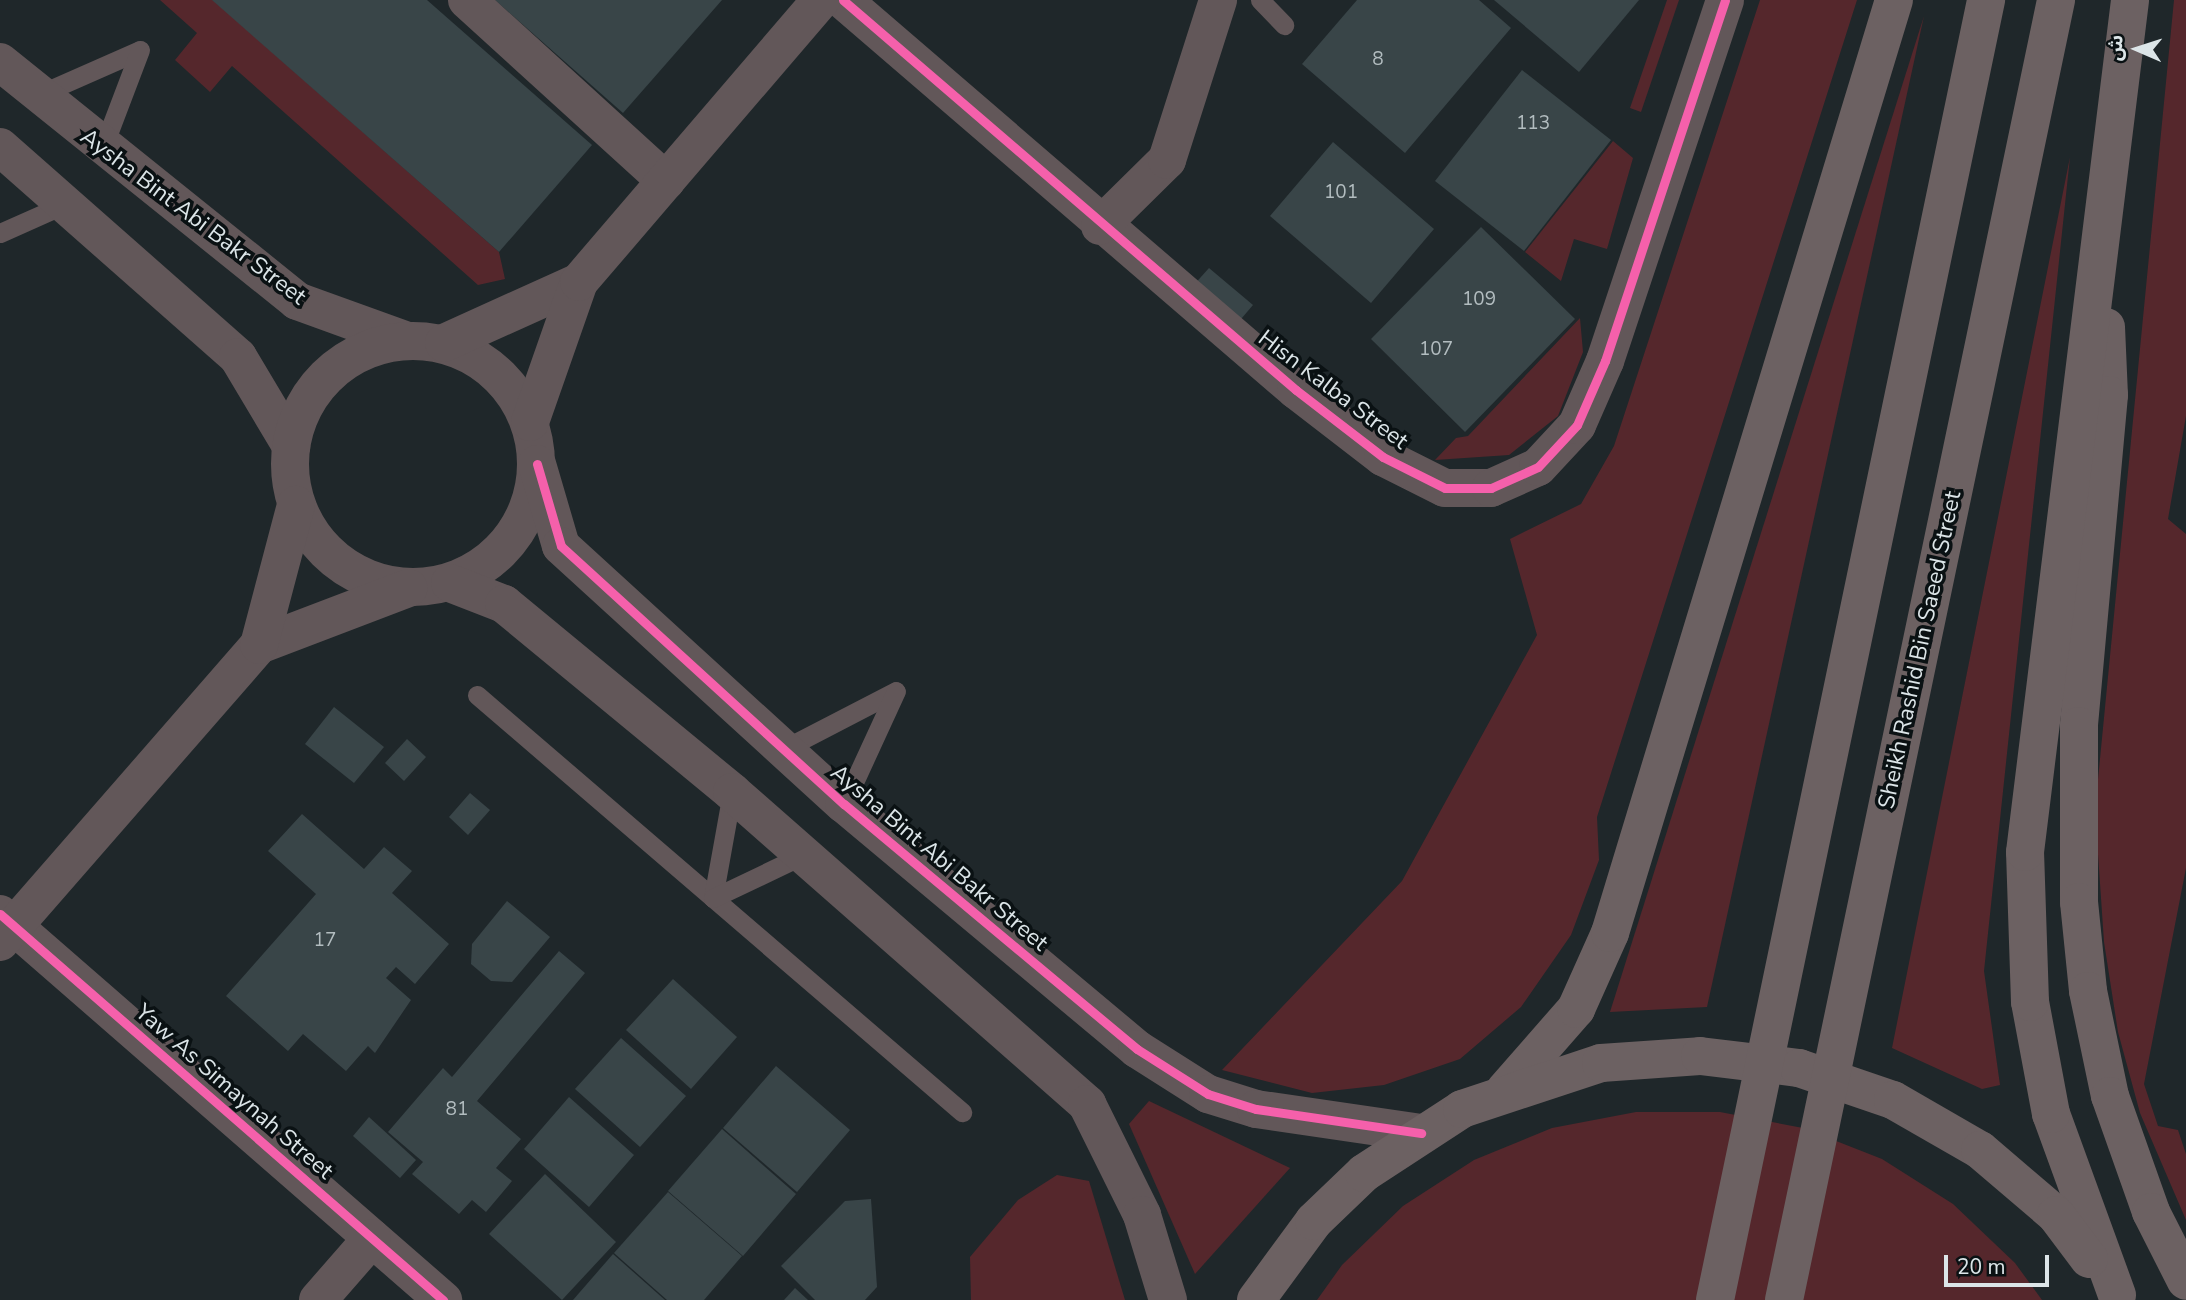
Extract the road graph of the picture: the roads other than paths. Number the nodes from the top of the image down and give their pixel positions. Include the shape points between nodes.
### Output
1 (467, 0) edge
2 (821, 0) edge
3 (843, 0) edge
4 (1218, 0) edge
5 (1259, 0) edge
6 (1725, 0) edge
7 (1894, 0) edge
8 (1986, 0) edge
9 (2056, 0) edge
10 (2130, 0) edge
11 (1284, 25) dead end
12 (0, 62) edge
13 (38, 95) junction
14 (0, 147) edge
15 (102, 150) junction
16 (666, 181) junction
17 (65, 204) junction
18 (1100, 226) junction
19 (0, 233) edge
20 (579, 282) junction
21 (2093, 297) junction
22 (405, 340) junction
23 (444, 343) junction
24 (530, 422) junction
25 (291, 446) junction
26 (537, 464) junction
27 (296, 505) junction
28 (450, 583) junction
29 (408, 588) junction
30 (260, 645) junction
31 (477, 695) dead end
32 (782, 750) junction
33 (732, 792) junction
34 (844, 804) junction
35 (803, 855) junction
36 (713, 898) junction
37 (5, 928) edge
38 (1505, 1090) junction
39 (962, 1112) dead end
40 (1420, 1133) junction
41 (372, 1238) junction
42 (2186, 1281) edge
43 (2118, 1298) edge
44 (318, 1300) edge
45 (443, 1300) edge
46 (1168, 1300) edge
47 (1256, 1300) edge
48 (1715, 1300) edge
49 (1784, 1300) edge

1 - 16 street
2 - 16 street
3 - 18 street, Hisn Kalba Street
4 - 18 street via 1167,160
5 - 11 lane
6 - 18 street, Hisn Kalba Street via 1605,361 1577,425 1538,467 1492,488 1445,488 1383,457
7 - 38 main road via 1610,933 1576,1009
8 - 48 main road
9 - 49 main road, Sheikh Rashid Bin Saeed Street
10 - 21 main road
12 - 13 street, Aysha Bint Abi Bakr Street
13 - 15 street, Aysha Bint Abi Bakr Street
13 - 15 lane via 140,50
14 - 17 street
15 - 22 street, Aysha Bint Abi Bakr Street via 297,301
16 - 20 street
17 - 19 lane
17 - 25 street via 238,357
20 - 23 street
20 - 24 street
21 - 42 main road via 2111,359 2079,726 2082,934 2110,1096 2151,1212
21 - 43 main road via 2025,852 2030,1002 2051,1114
22 - 23 street
22 - 25 street via 364,349 329,373 304,406
23 - 24 street via 491,368 511,387
24 - 26 street
25 - 27 street
26 - 28 street via 531,503 513,538 485,566
26 - 32 street, Aysha Bint Abi Bakr Street via 561,546
27 - 29 street via 314,538 340,564 372,582
27 - 30 street
28 - 29 street
28 - 33 street via 504,604
29 - 30 street
30 - 37 street
31 - 36 lane
32 - 34 street, Aysha Bint Abi Bakr Street
32 - 34 lane via 897,691
33 - 35 street
33 - 36 lane
34 - 40 street, Aysha Bint Abi Bakr Street via 1137,1049 1208,1094 1256,1109
35 - 36 lane
35 - 46 street via 1087,1104 1142,1215
36 - 39 lane
37 - 41 street, Yaw As Simaynah Street
38 - 40 main road
38 - 43 main road via 1601,1063 1700,1056 1799,1068 1882,1096 1980,1150 2056,1215
40 - 47 main road via 1314,1220
41 - 44 street
41 - 45 street, Yaw As Simaynah Street

